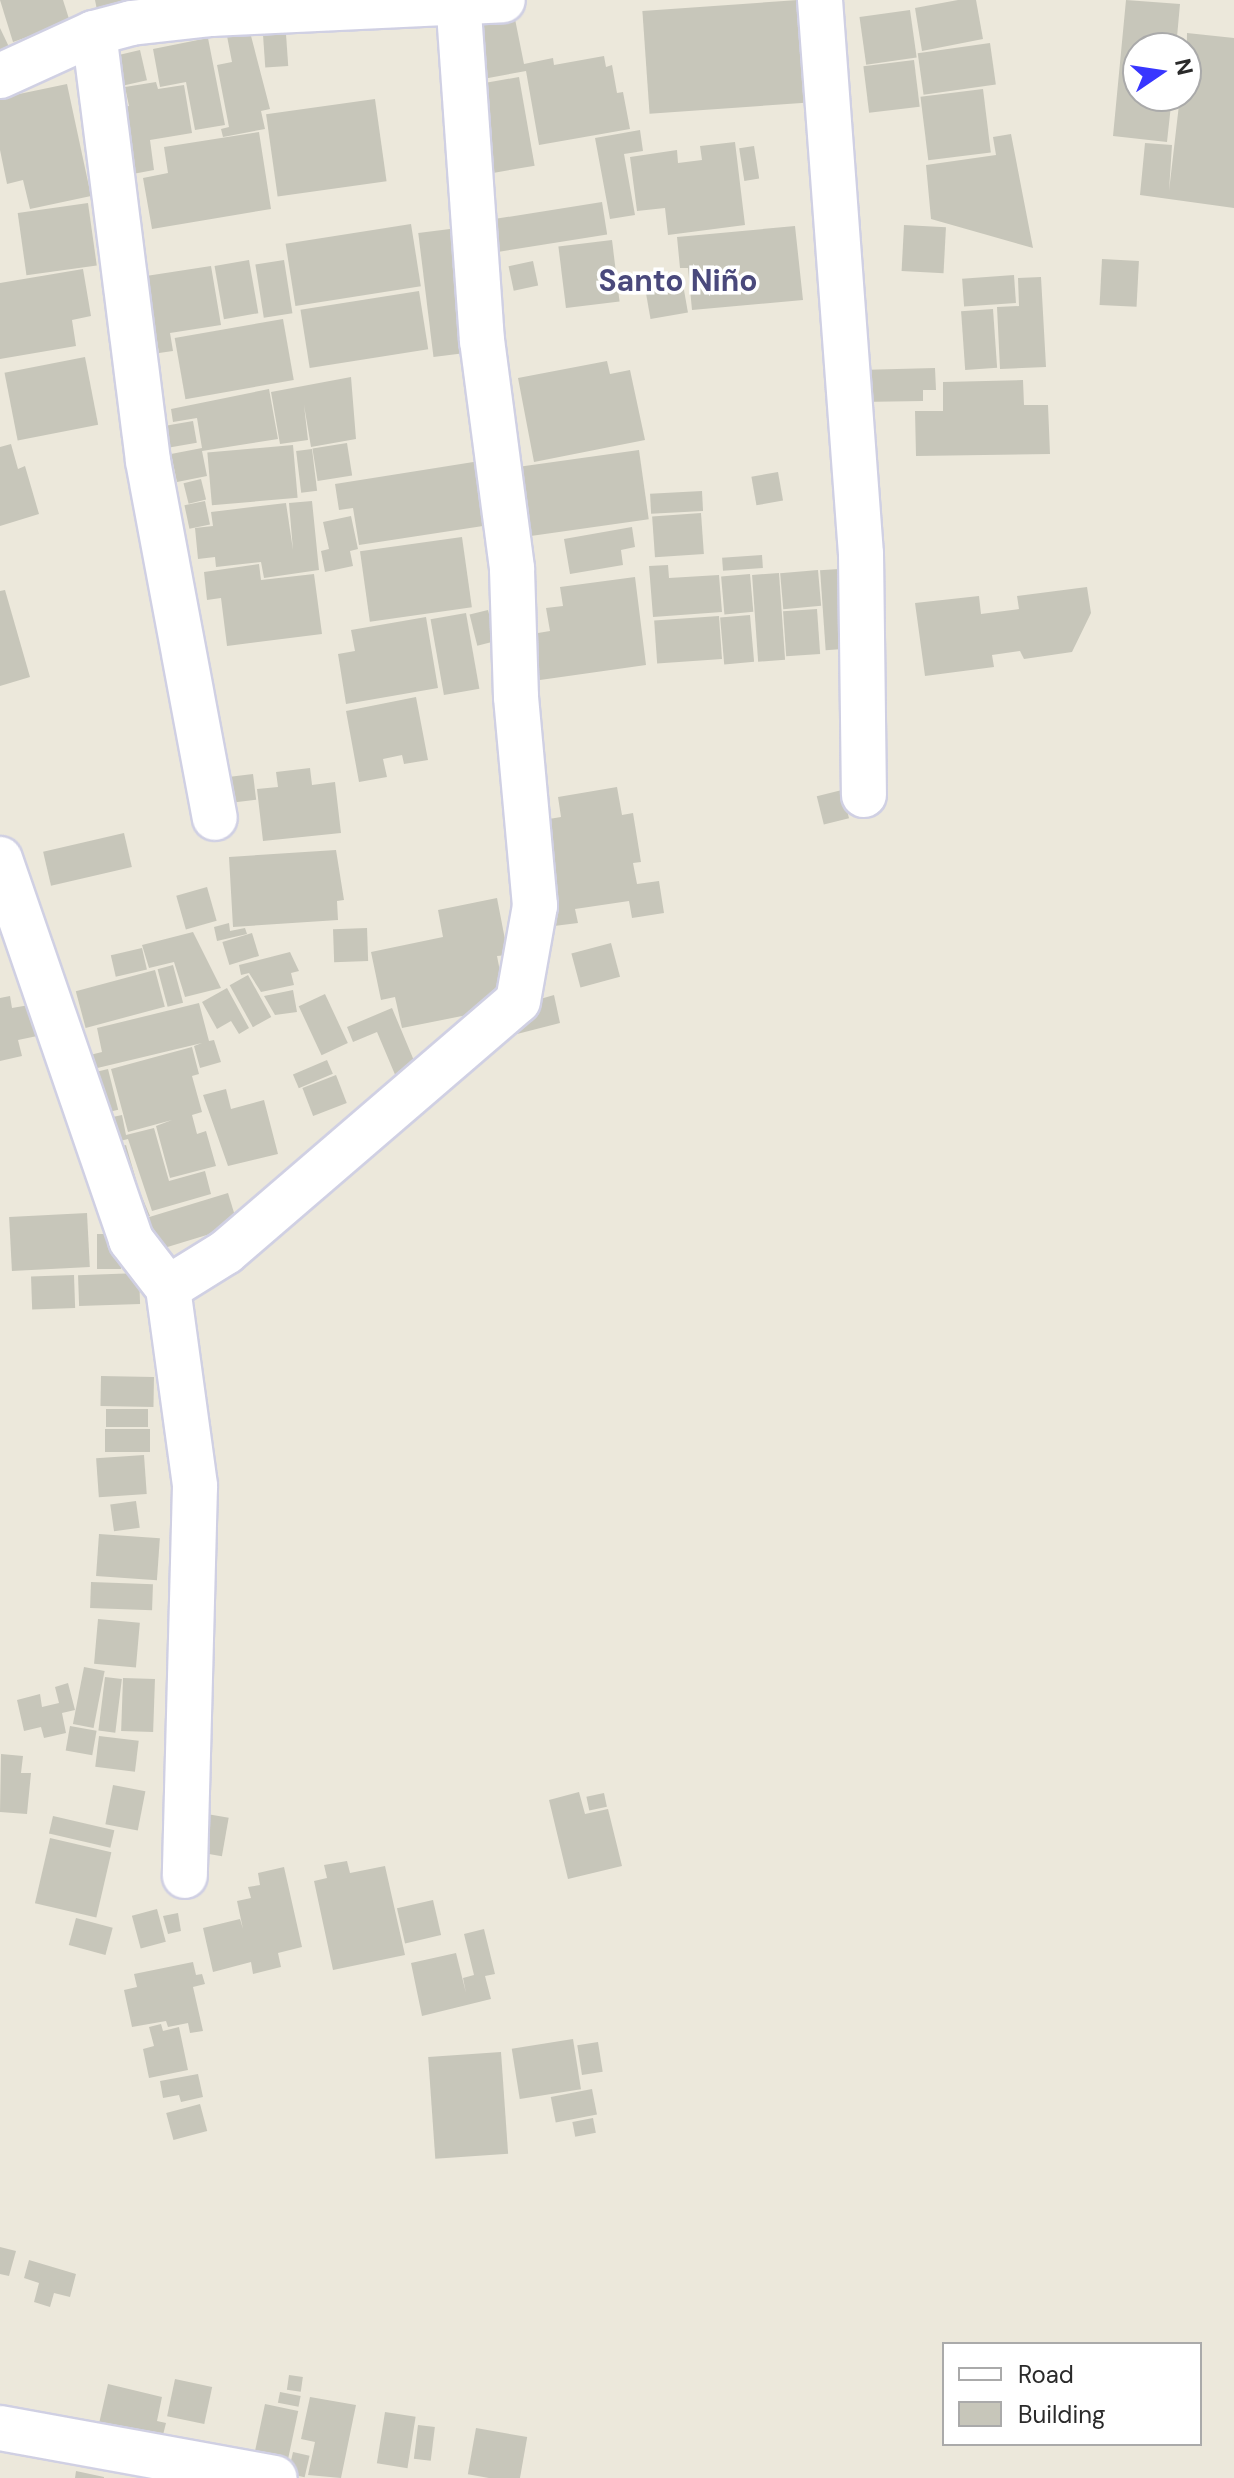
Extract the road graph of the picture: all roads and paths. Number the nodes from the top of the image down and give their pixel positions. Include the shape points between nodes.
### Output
1 (503, 0) edge
2 (820, 0) edge
3 (458, 1) edge
4 (94, 33) junction
5 (0, 76) edge
6 (864, 795) dead end
7 (215, 818) dead end
8 (0, 859) edge
9 (168, 1288) junction
10 (185, 1876) dead end
11 (0, 2428) edge
12 (274, 2478) edge

1 - 3 street
2 - 6 street via 861,554
3 - 4 street via 211,14
3 - 9 street via 482,341 512,568 516,697 535,906 518,1001 226,1252
4 - 5 street
4 - 7 street via 148,461
8 - 9 street via 131,1240
9 - 10 street via 195,1486
11 - 12 street

